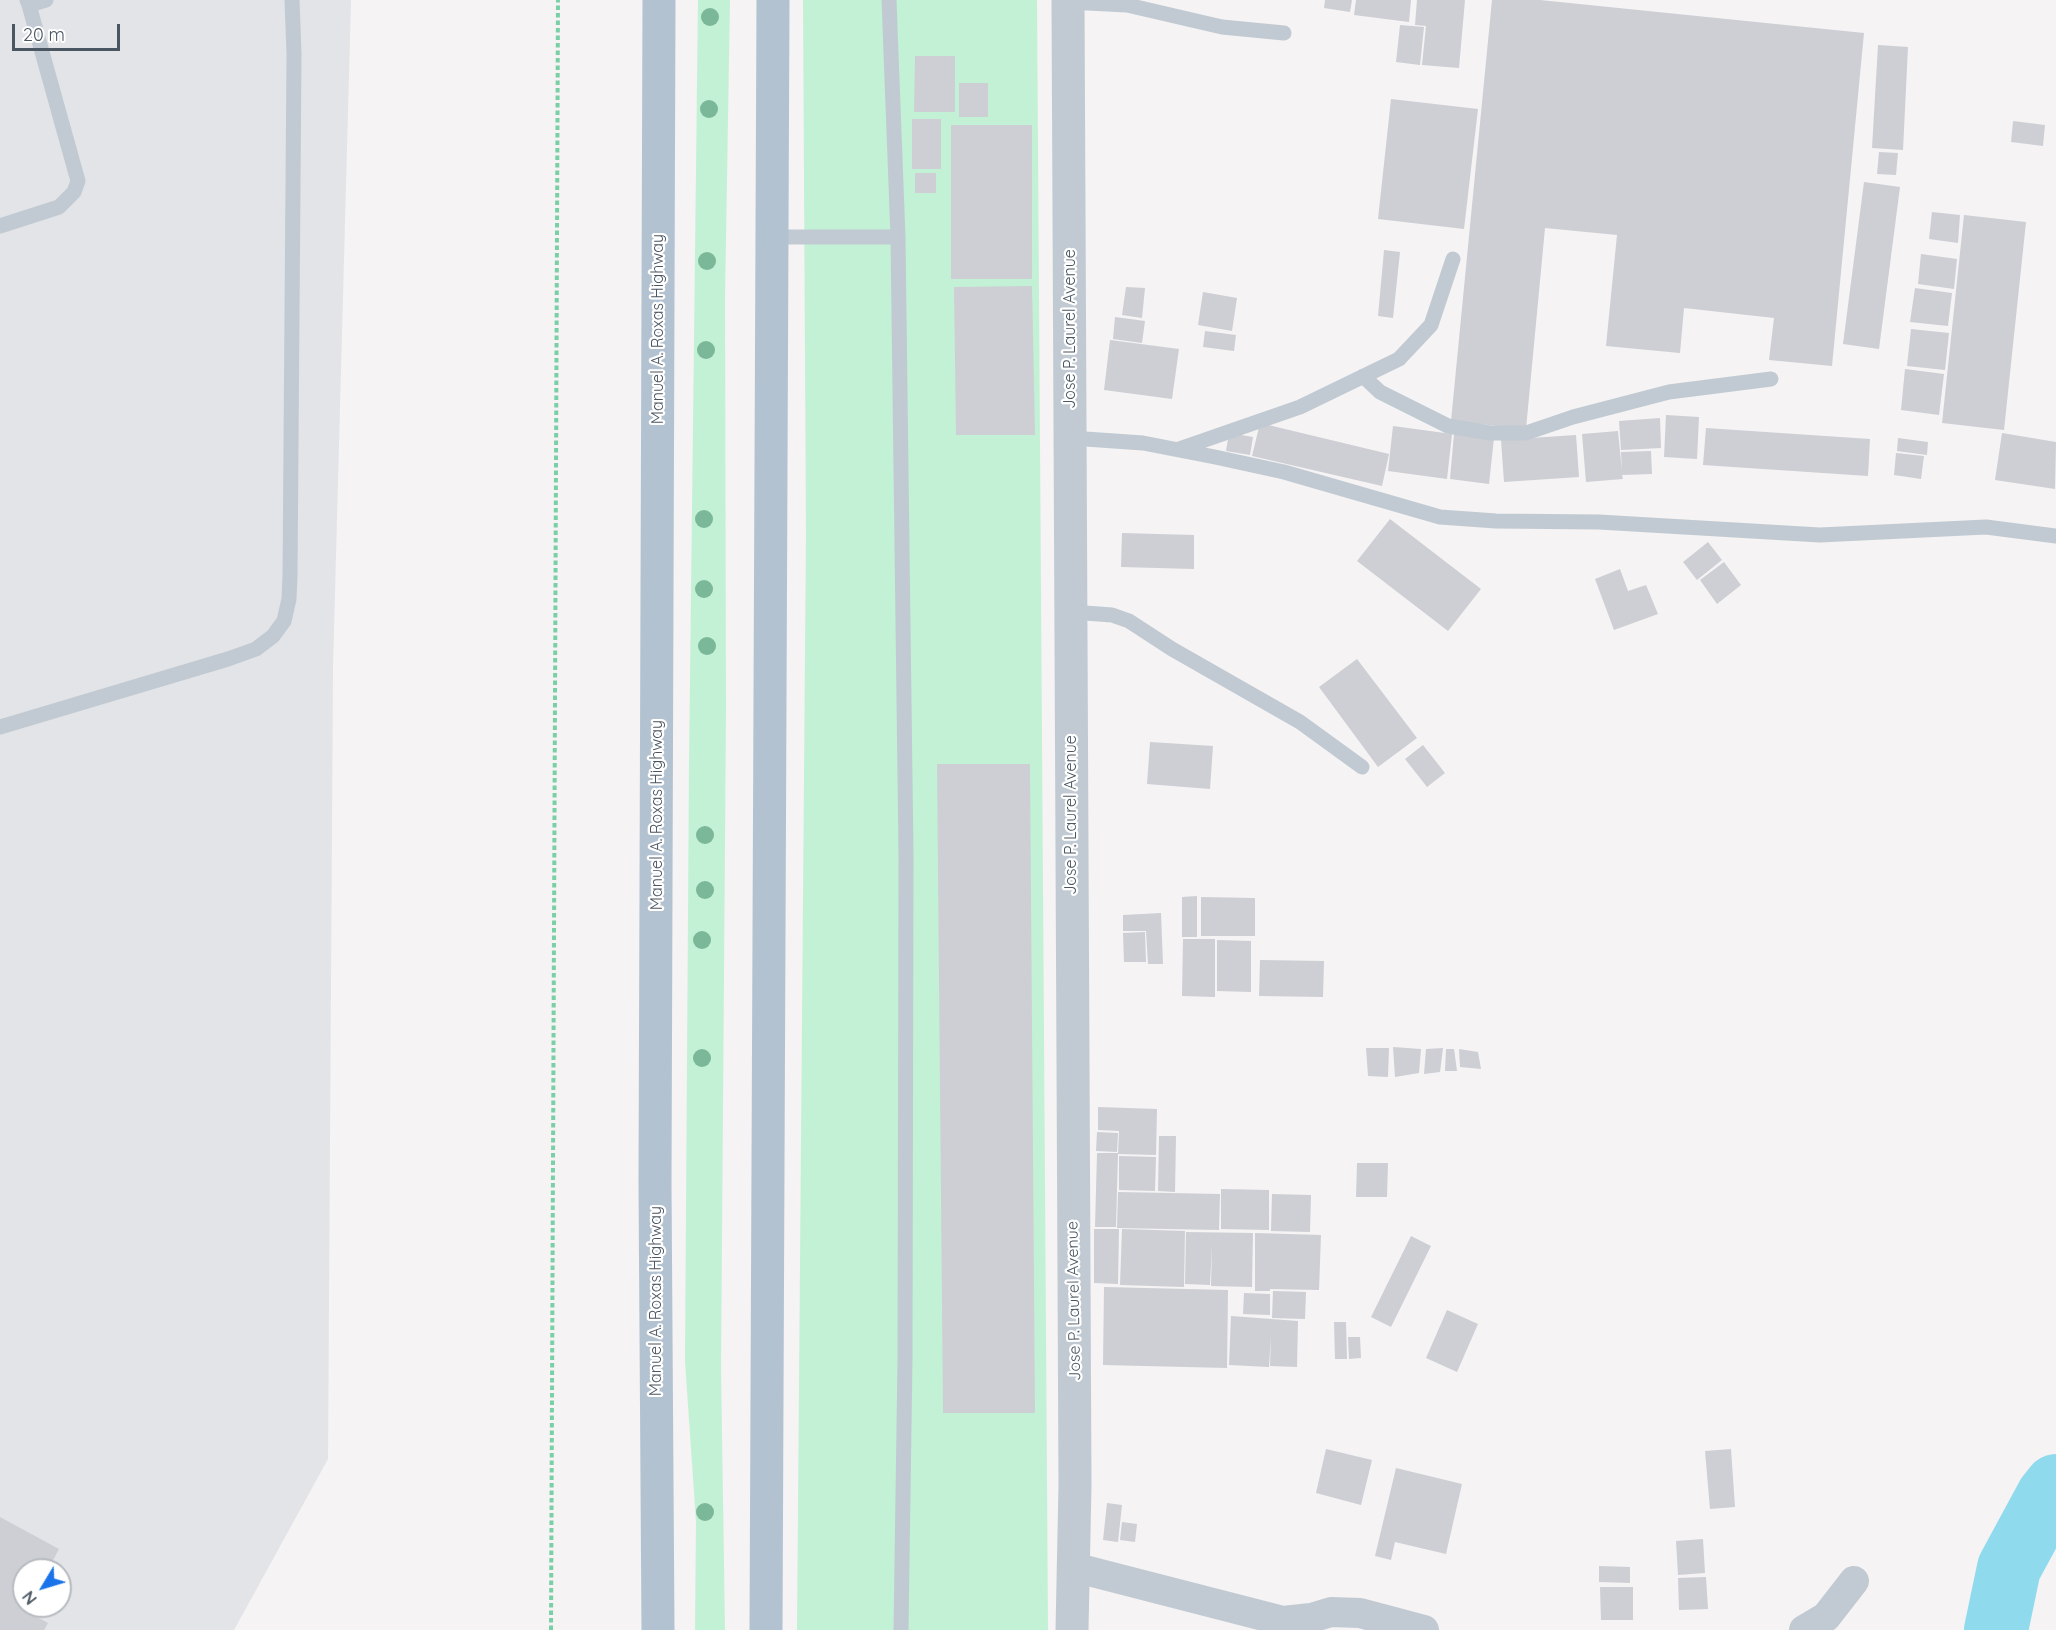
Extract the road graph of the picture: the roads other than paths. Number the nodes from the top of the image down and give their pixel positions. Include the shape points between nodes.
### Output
1 (46, 0) edge
2 (292, 0) edge
3 (659, 0) edge
4 (773, 0) edge
5 (889, 0) edge
6 (1068, 1) edge
7 (28, 2) edge
8 (1284, 33) dead end
9 (0, 226) edge
10 (772, 237) junction
11 (898, 237) junction
12 (1453, 259) dead end
13 (1363, 376) junction
14 (1771, 379) dead end
15 (1071, 438) junction
16 (1177, 450) junction
17 (2056, 536) edge
18 (1071, 612) junction
19 (0, 728) edge
20 (1362, 767) dead end
21 (1073, 1567) junction
22 (1854, 1581) dead end
23 (658, 1630) edge
24 (766, 1630) edge
25 (901, 1630) edge
26 (1072, 1630) edge
27 (1424, 1630) edge
28 (1804, 1630) edge

1 - 7 lane
2 - 19 lane via 290,564 284,621 256,649
3 - 23 main road, Manuel A. Roxas Highway via 655,1183
4 - 10 main road
5 - 11 lane
6 - 8 lane via 1127,5 1222,27
6 - 15 street, Jose P. Laurel Avenue
7 - 9 lane via 78,181 74,192 59,207
10 - 11 lane
10 - 24 main road
11 - 25 lane via 906,855
12 - 13 lane via 1431,326 1399,359
13 - 14 lane via 1380,392 1448,426 1490,433 1526,433 1669,392
13 - 16 lane via 1300,407
15 - 16 lane via 1143,443
15 - 18 street, Jose P. Laurel Avenue
16 - 17 lane via 1284,472 1440,517 1820,535 1986,527
18 - 20 lane via 1112,615 1129,621 1300,722
18 - 21 street, Jose P. Laurel Avenue via 1076,1485
21 - 26 street, Jose P. Laurel Avenue
21 - 27 street via 1283,1621 1331,1612 1360,1613
22 - 28 street via 1826,1617

